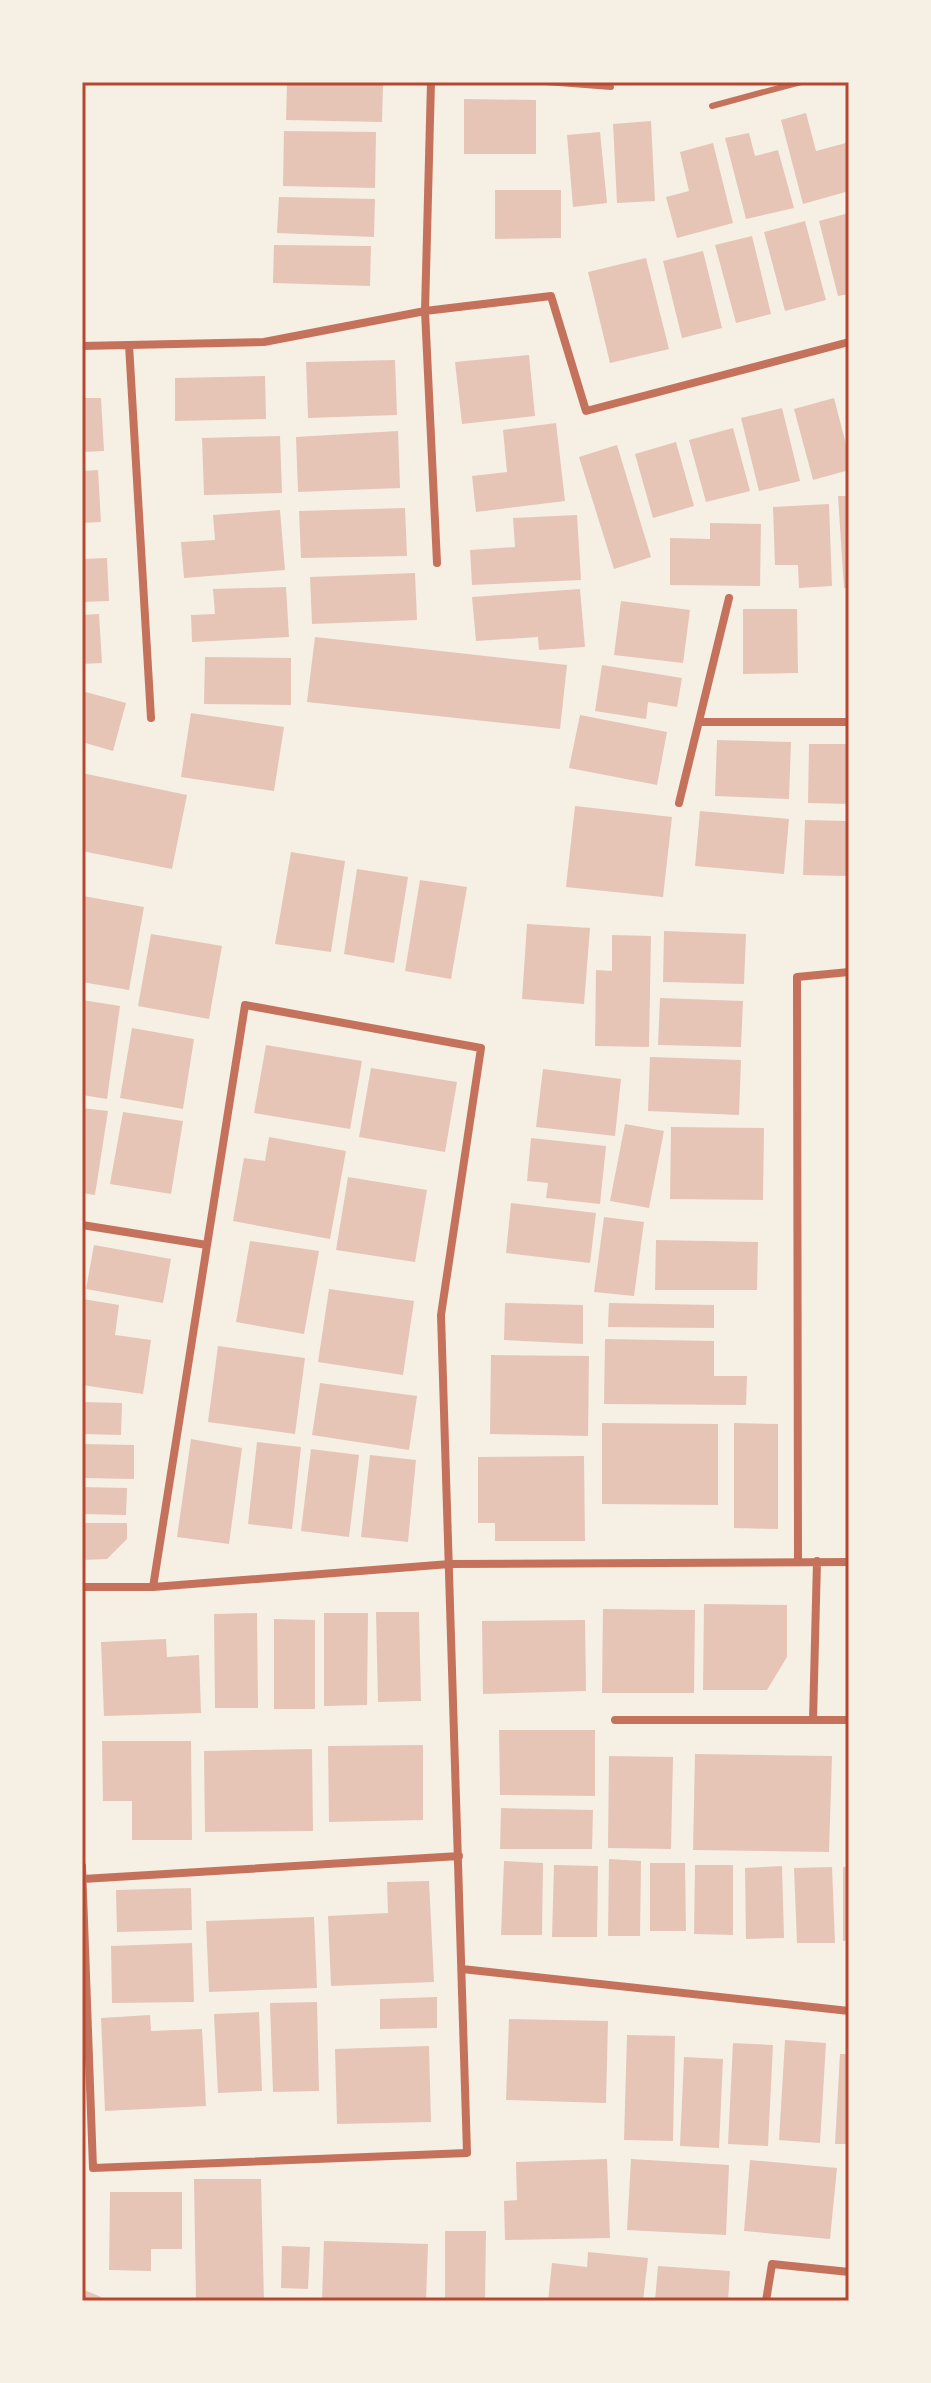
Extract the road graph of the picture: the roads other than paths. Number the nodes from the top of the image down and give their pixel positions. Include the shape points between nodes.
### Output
1 (431, 82) edge
2 (546, 82) edge
3 (801, 82) edge
4 (611, 87) dead end
5 (712, 106) dead end
6 (425, 311) junction
7 (849, 342) edge
8 (129, 345) junction
9 (82, 346) edge
10 (437, 563) dead end
11 (729, 598) dead end
12 (151, 718) dead end
13 (700, 722) junction
14 (849, 722) edge
15 (679, 803) dead end
16 (849, 972) edge
17 (82, 1225) edge
18 (207, 1245) junction
19 (817, 1561) junction
20 (798, 1562) junction
21 (849, 1562) edge
22 (450, 1564) junction
23 (82, 1587) edge
24 (153, 1587) junction
25 (615, 1720) dead end
26 (813, 1720) junction
27 (849, 1720) edge
28 (459, 1856) junction
29 (82, 1866) edge
30 (83, 1879) edge
31 (462, 1969) junction
32 (849, 2011) edge
33 (849, 2272) edge
34 (766, 2301) edge

1 - 6 street
2 - 4 lane
3 - 5 lane
6 - 7 street via 551,296 586,411
6 - 8 street via 264,342
6 - 10 street
8 - 9 street
8 - 12 street
11 - 13 street
13 - 14 street
13 - 15 street
16 - 20 street via 797,977
17 - 18 street
18 - 22 street via 245,1005 481,1048 441,1315
18 - 24 street
19 - 20 street
19 - 21 street
19 - 26 street
20 - 22 street
22 - 24 street
22 - 28 street
23 - 24 street
25 - 26 street
26 - 27 street
28 - 30 street
28 - 31 street
29 - 30 street
30 - 31 street via 93,2168 467,2153
31 - 32 street
33 - 34 street via 772,2264

